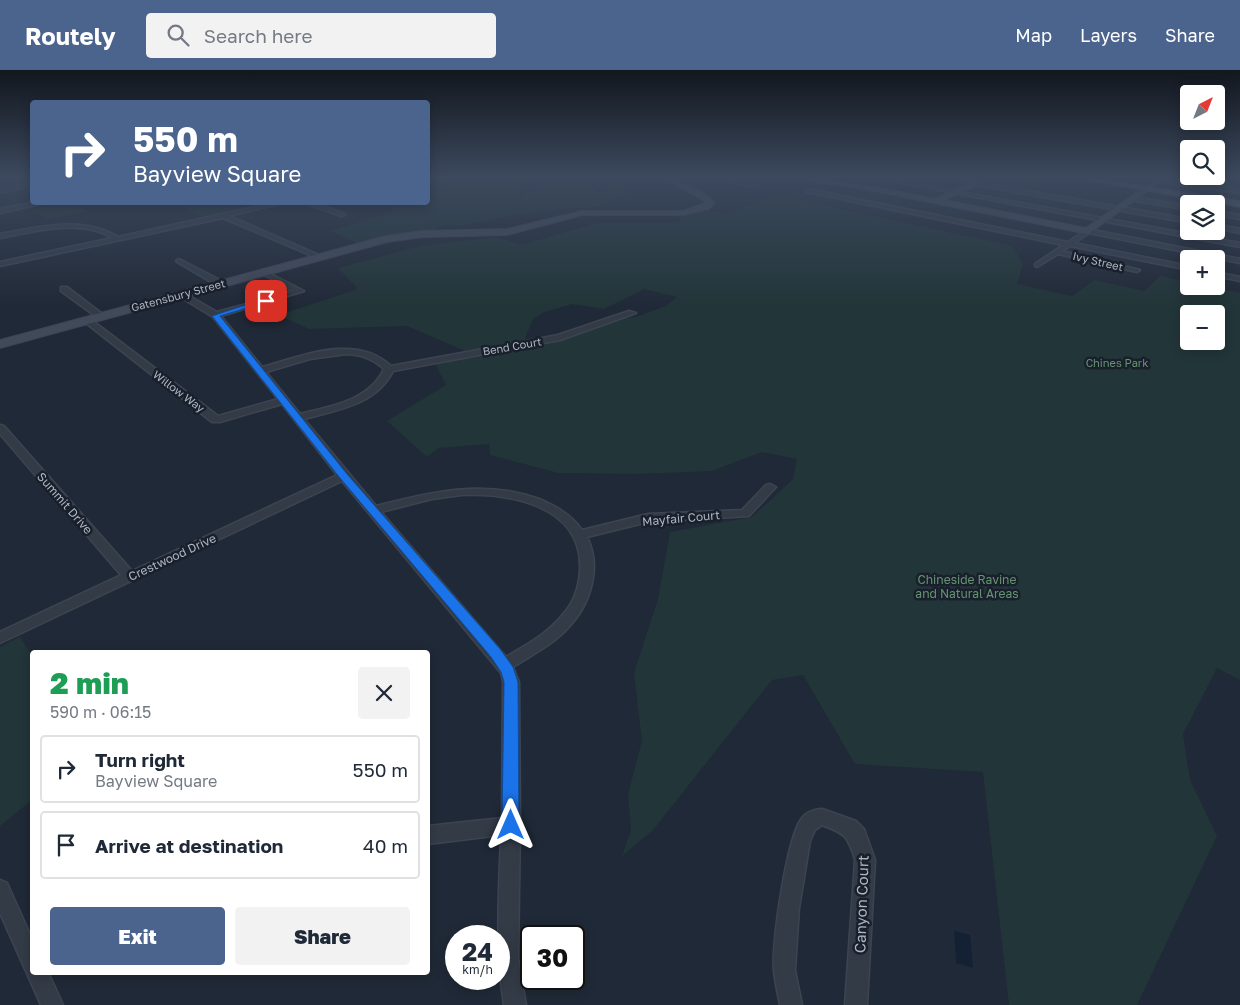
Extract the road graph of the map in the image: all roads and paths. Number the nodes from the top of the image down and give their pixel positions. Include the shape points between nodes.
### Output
1 (203, 221) edge
2 (235, 221) edge
3 (547, 221) edge
4 (960, 221) edge
5 (1036, 221) edge
6 (1102, 221) edge
7 (1106, 221) edge
8 (1225, 228) edge
9 (1088, 231) junction
10 (1240, 231) edge
11 (0, 236) edge
12 (118, 239) junction
13 (1071, 244) junction
14 (1240, 245) edge
15 (1058, 252) junction
16 (319, 257) junction
17 (179, 261) dead end
18 (1240, 261) edge
19 (0, 264) edge
20 (1037, 265) dead end
21 (1180, 266) edge
22 (1137, 270) dead end
23 (263, 272) junction
24 (1225, 276) edge
25 (1240, 279) edge
26 (221, 284) junction
27 (64, 289) dead end
28 (181, 295) junction
29 (632, 313) dead end
30 (101, 316) junction
31 (216, 316) junction
32 (86, 320) junction
33 (0, 344) edge
34 (389, 369) junction
35 (260, 371) junction
36 (283, 401) junction
37 (296, 418) junction
38 (0, 428) edge
39 (344, 476) junction
40 (770, 487) dead end
41 (375, 510) junction
42 (582, 534) junction
43 (130, 577) junction
44 (0, 638) edge
45 (504, 665) junction
46 (511, 825) junction
47 (430, 835) edge
48 (0, 890) edge
49 (30, 958) edge
50 (38, 975) edge
51 (52, 1005) edge
52 (515, 1005) edge
53 (791, 1005) edge
54 (856, 1005) edge

1 - 12 street
2 - 16 street
3 - 16 street, Gatensbury Street via 502,232 396,237
4 - 13 street
5 - 9 street
6 - 9 street
7 - 14 street
8 - 10 street
9 - 13 street
9 - 18 street
11 - 12 street via 40,228 92,227
12 - 19 street
13 - 15 street
13 - 21 street
15 - 20 street
15 - 22 street, Ivy Street
16 - 23 street, Gatensbury Street
17 - 26 street
23 - 26 street, Gatensbury Street
23 - 31 street via 300,291
24 - 25 street
26 - 28 street, Gatensbury Street
27 - 30 street
28 - 30 street, Gatensbury Street
28 - 31 street
29 - 34 street, Bend Court via 560,337
30 - 32 street, Gatensbury Street
31 - 35 street
32 - 33 street, Gatensbury Street
32 - 36 street, Willow Way via 216,420
34 - 35 street via 372,356 346,351 321,354
34 - 37 street via 380,386 368,393
35 - 36 street
36 - 37 street
37 - 39 street
38 - 43 street, Summit Drive
39 - 41 street
39 - 43 street, Crestwood Drive
40 - 42 street, Mayfair Court via 745,513 648,518
41 - 42 street via 445,493 499,492 552,510
41 - 45 street
42 - 45 street via 588,566 578,605 559,628
43 - 44 street, Crestwood Drive
45 - 46 street via 511,682
46 - 47 street
46 - 52 street via 507,958
48 - 49 street
50 - 51 street
53 - 54 street, Canyon Court via 784,970 789,908 801,841 808,824 822,817 849,827 857,835 865,860

